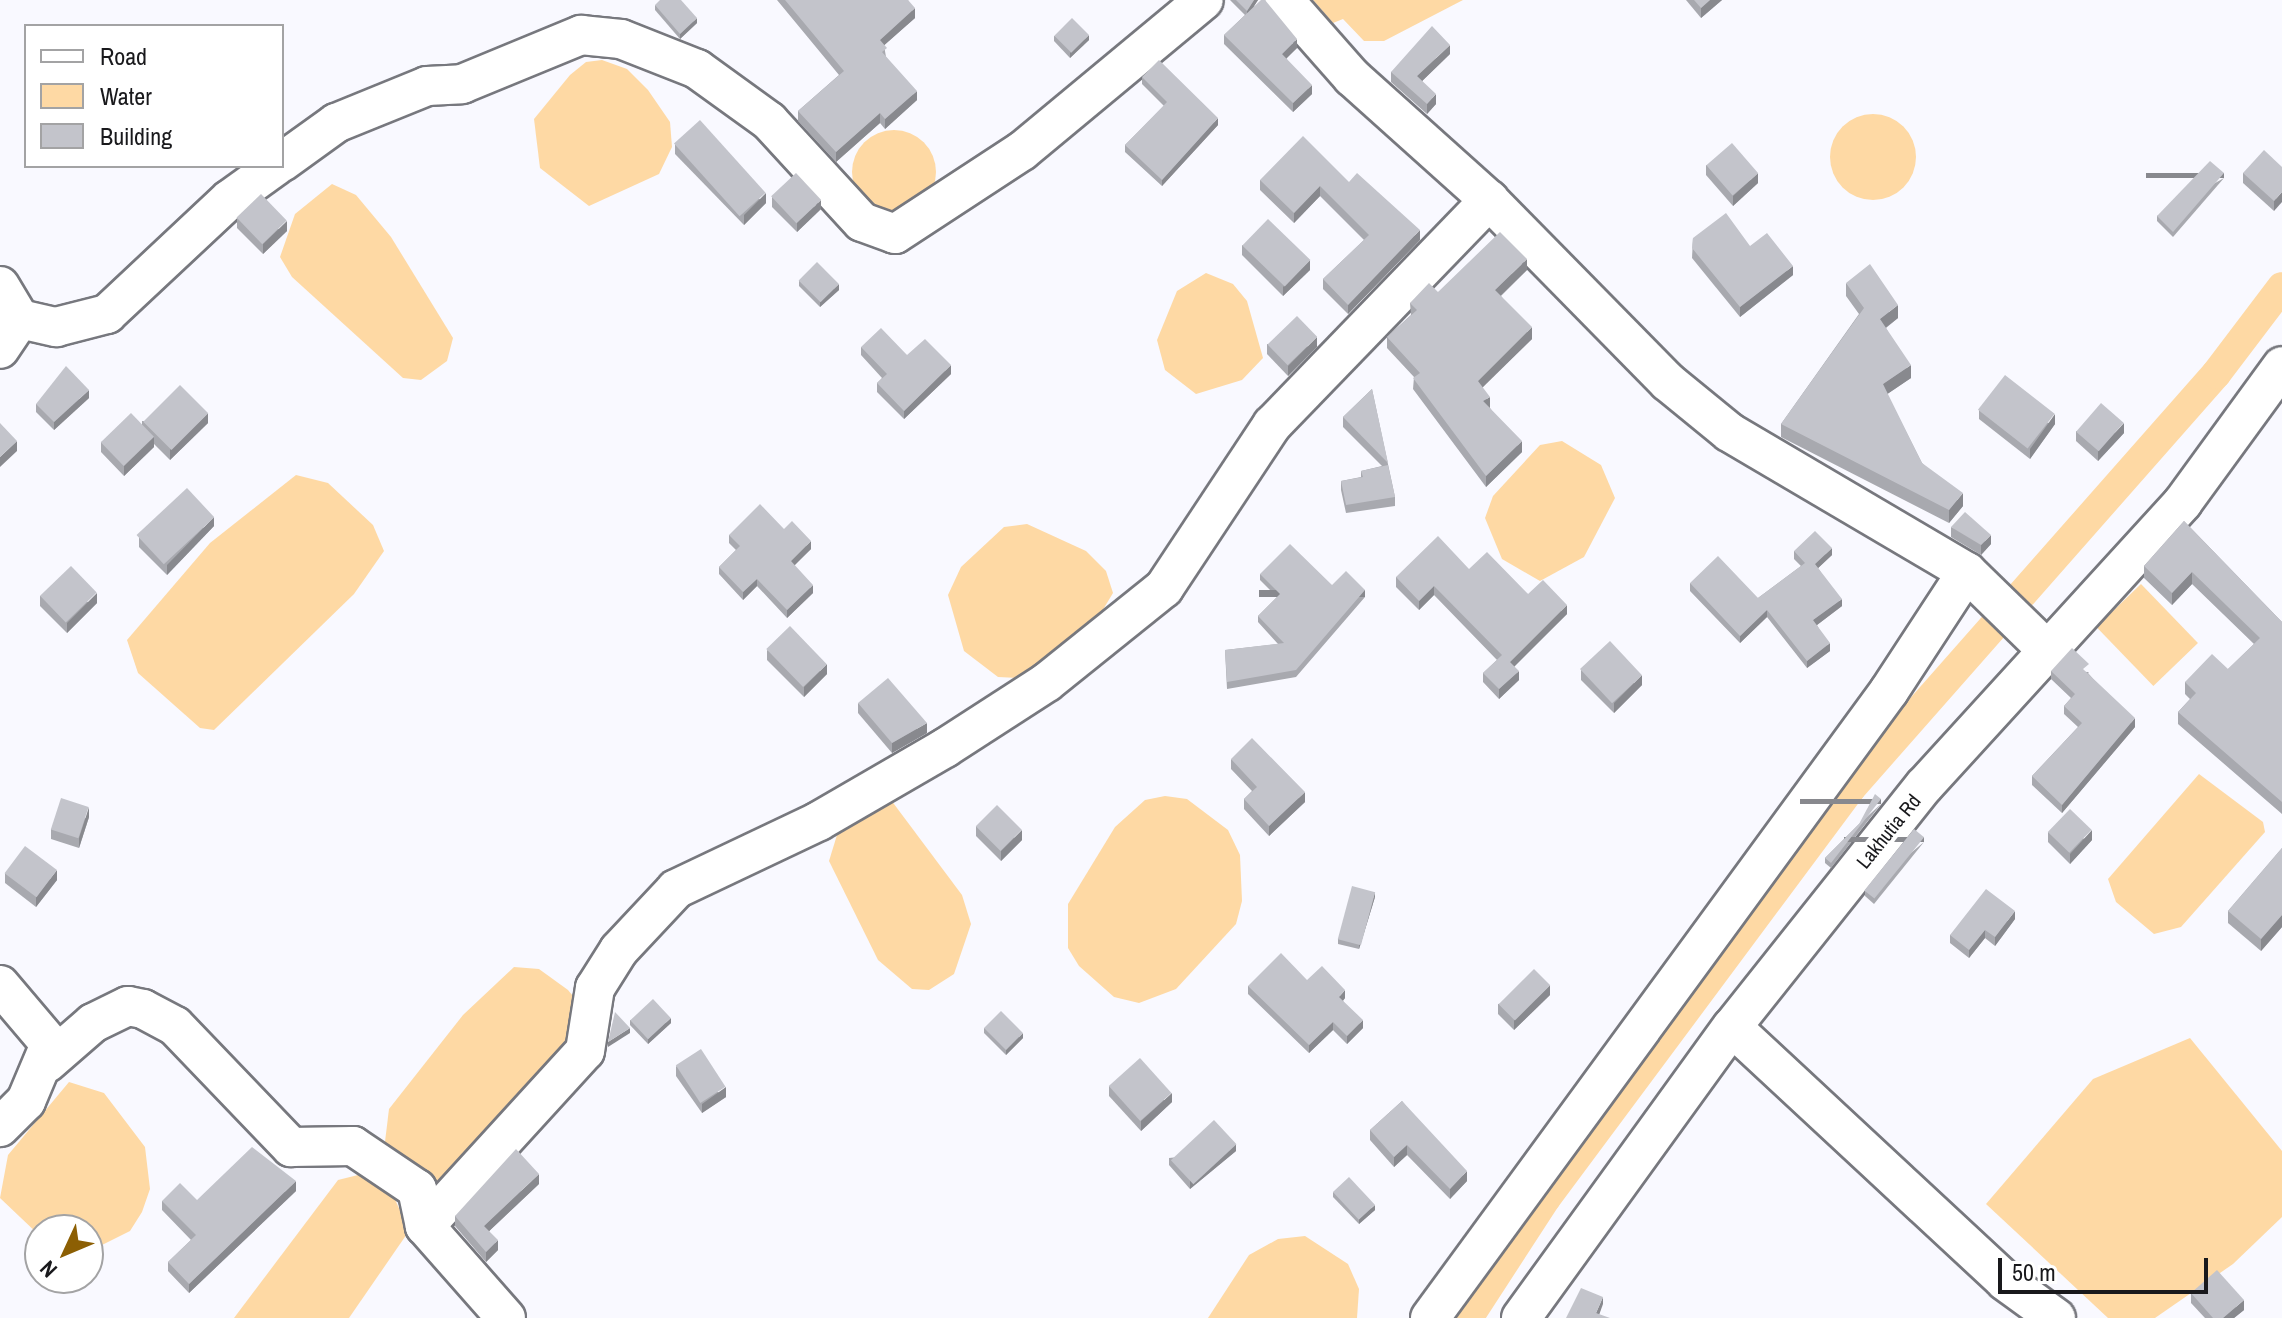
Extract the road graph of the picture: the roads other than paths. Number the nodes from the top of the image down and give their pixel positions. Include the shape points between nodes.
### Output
1 (1204, 0) edge
2 (1284, 0) edge
3 (284, 161) edge
4 (273, 168) edge
5 (1489, 200) junction
6 (0, 286) edge
7 (10, 334) edge
8 (2282, 366) edge
9 (1977, 581) junction
10 (2036, 639) junction
11 (0, 985) edge
12 (1732, 1027) junction
13 (47, 1063) junction
14 (0, 1127) edge
15 (425, 1226) junction
16 (506, 1318) edge
17 (1430, 1318) edge
18 (1521, 1318) edge
19 (2056, 1318) edge

1 - 3 street via 1022,151 895,234 862,222 769,121 697,69 621,39 581,35 462,84 427,86 336,123
2 - 5 street via 1352,77
4 - 7 street via 230,199 107,314 68,327
5 - 9 street via 1668,382 1729,432
5 - 15 street via 1272,425 1164,588 1047,682 945,748 819,821 676,889 601,971 585,1051
6 - 7 street
8 - 10 street, Lakhutia Rd via 2183,502
9 - 10 street
9 - 17 street via 1880,704
10 - 12 street, Lakhutia Rd
11 - 13 street via 50,1044
12 - 18 street, Lakhutia Rd
12 - 19 street via 2005,1281
13 - 14 street
13 - 15 street via 93,1023 128,1006 143,1009 175,1026 291,1147 353,1146 417,1189
15 - 16 street

